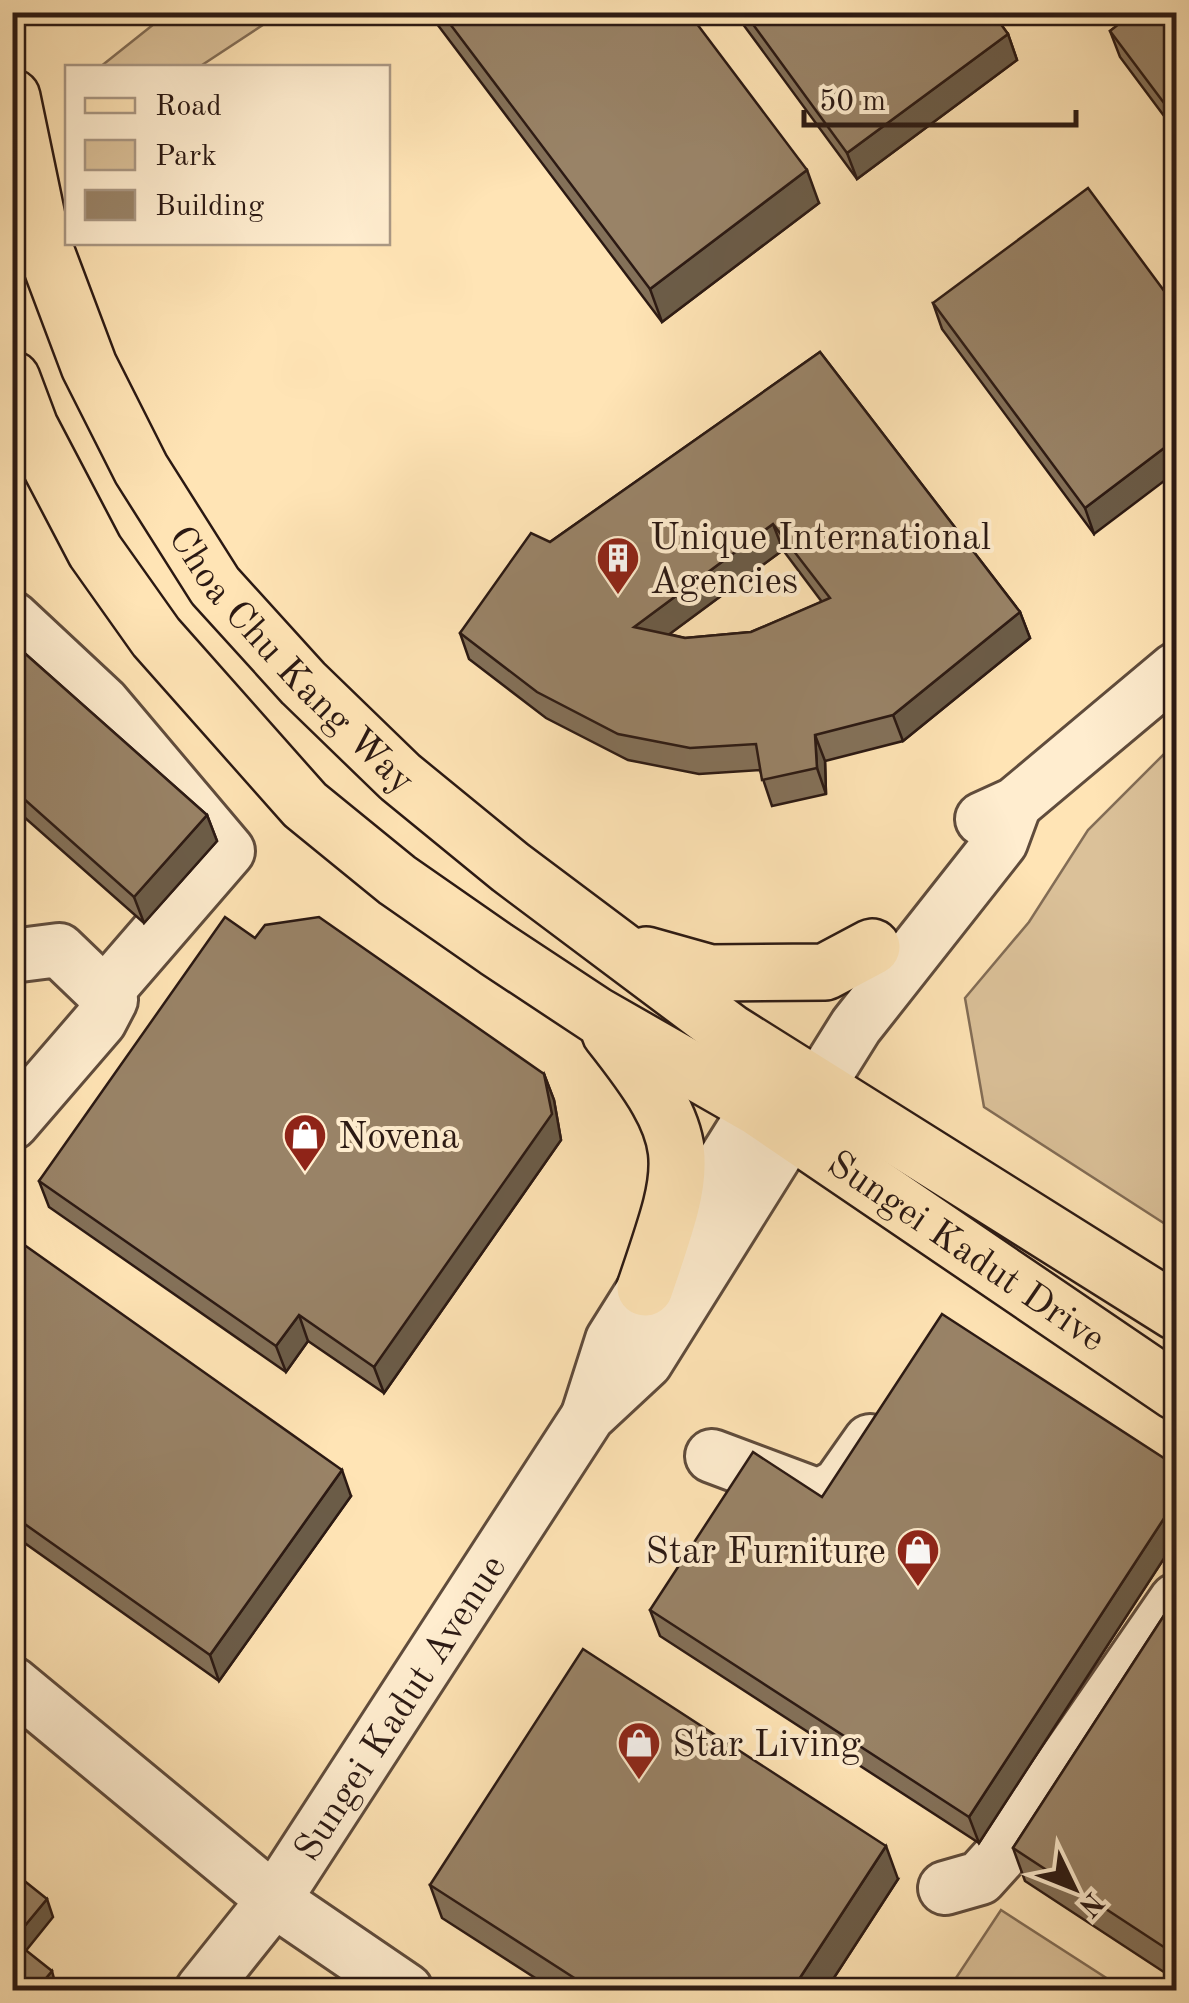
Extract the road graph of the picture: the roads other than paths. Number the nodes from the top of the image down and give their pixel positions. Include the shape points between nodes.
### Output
1 (17, 122) edge
2 (12, 379) edge
3 (12, 618) edge
4 (1176, 669) edge
5 (1015, 804) junction
6 (872, 948) junction
7 (624, 949) junction
8 (12, 956) edge
9 (106, 992) junction
10 (596, 1014) junction
11 (787, 1096) junction
12 (12, 1123) edge
13 (644, 1288) junction
14 (1174, 1310) edge
15 (1176, 1384) edge
16 (1176, 1392) edge
17 (903, 1395) edge
18 (588, 1416) junction
19 (712, 1456) dead end
20 (1176, 1600) edge
21 (12, 1683) edge
22 (945, 1888) dead end
23 (274, 1900) junction
24 (202, 1990) edge
25 (406, 1990) edge

1 - 7 main road, Choa Chu Kang Way via 42,241 88,366 215,586 400,777 510,868
2 - 10 main road via 95,550 156,637 292,791 397,880
3 - 9 street via 104,703 228,851
4 - 5 street
5 - 6 street via 975,822
5 - 11 street via 1001,842
6 - 7 main road via 825,972 710,972
6 - 11 street
7 - 11 main road, Choa Chu Kang Way via 730,1032
8 - 9 street via 60,950
9 - 12 street via 109,1009
10 - 11 main road
10 - 13 main road via 657,1093 680,1159 675,1201
11 - 13 street, Sungei Kadut Avenue
11 - 14 main road, Sungei Kadut Drive
11 - 16 main road, Sungei Kadut Drive
11 - 18 street, Sungei Kadut Avenue via 646,1362
13 - 18 street, Sungei Kadut Avenue via 612,1340
14 - 15 main road via 1162,1358
17 - 19 street via 839,1485 819,1496
18 - 23 street, Sungei Kadut Avenue
20 - 22 street via 1000,1857 980,1878
21 - 23 street
23 - 24 street, Sungei Kadut Avenue
23 - 25 street

